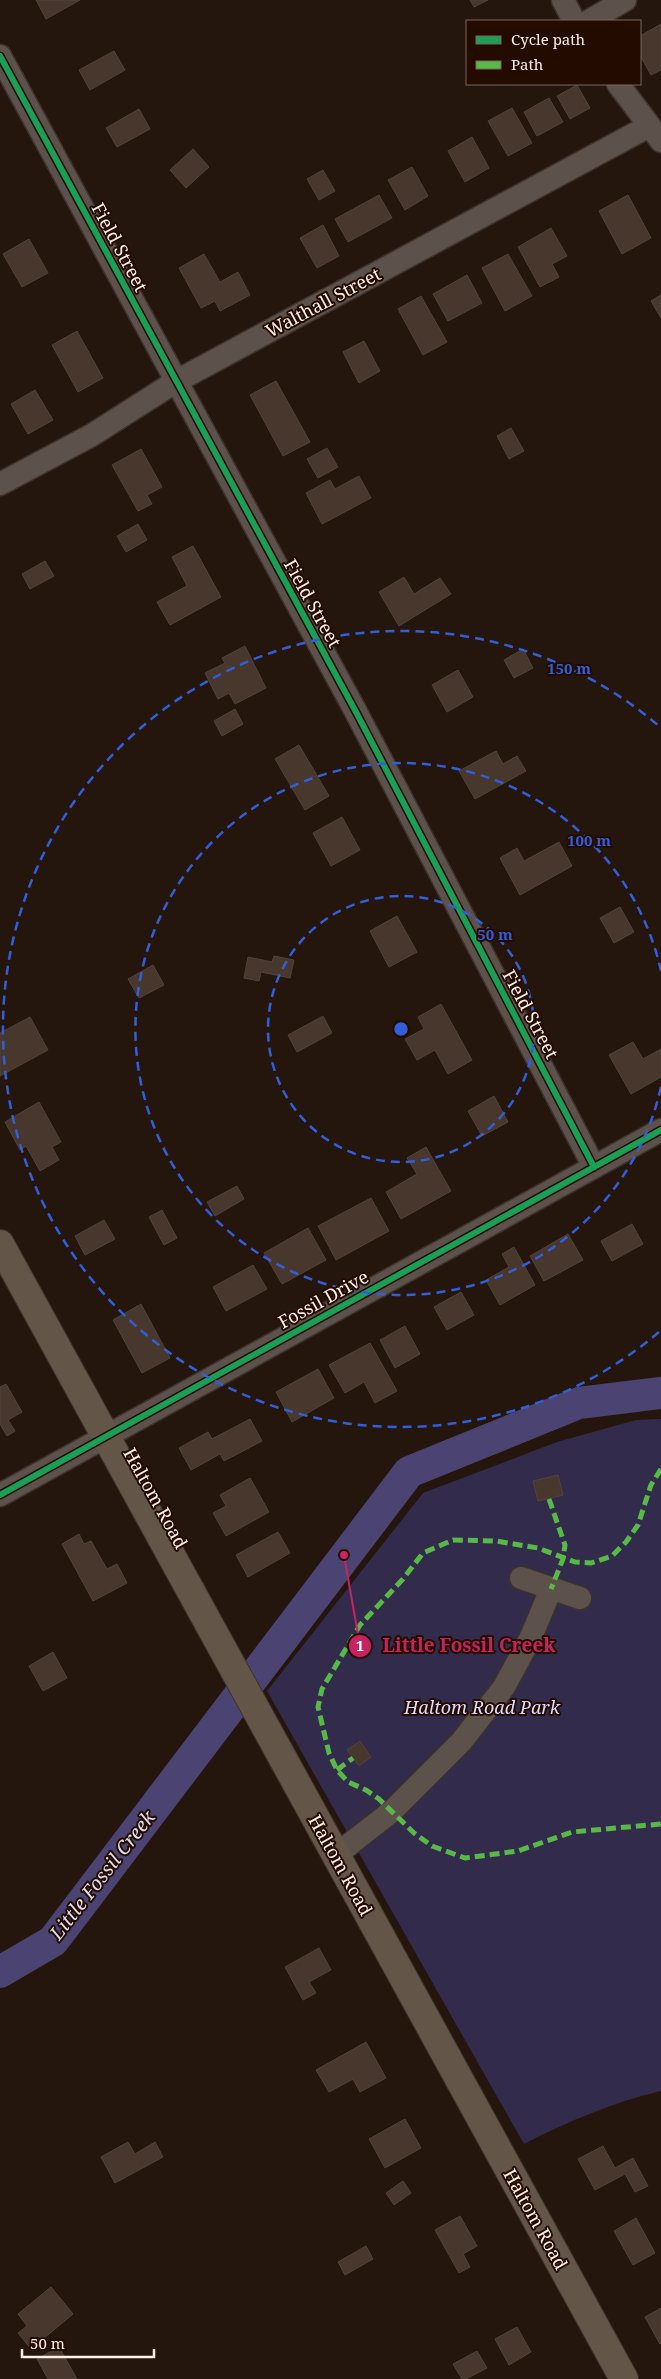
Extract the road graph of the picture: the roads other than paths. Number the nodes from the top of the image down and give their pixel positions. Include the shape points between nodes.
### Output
1 (563, 0) edge
2 (624, 0) edge
3 (573, 20) edge
4 (591, 20) edge
5 (0, 56) edge
6 (619, 85) edge
7 (655, 134) edge
8 (175, 382) junction
9 (0, 484) edge
10 (661, 1130) edge
11 (594, 1167) junction
12 (0, 1244) edge
13 (105, 1437) junction
14 (0, 1494) edge
15 (520, 1578) dead end
16 (551, 1589) junction
17 (580, 1598) dead end
18 (336, 1856) junction
19 (624, 2379) edge

1 - 3 street
2 - 4 street
5 - 8 street, Field Street
6 - 7 street
7 - 8 street, Walthall Street
8 - 9 street, Walthall Street via 92,435
8 - 11 street, Field Street via 360,721
10 - 11 street, Fossil Drive
11 - 13 street, Fossil Drive
12 - 13 main road, Haltom Road
13 - 14 street, Fossil Drive
13 - 18 main road, Haltom Road
15 - 16 street
16 - 17 street
16 - 18 street via 531,1637 504,1687 461,1742 392,1811
18 - 19 main road, Haltom Road

